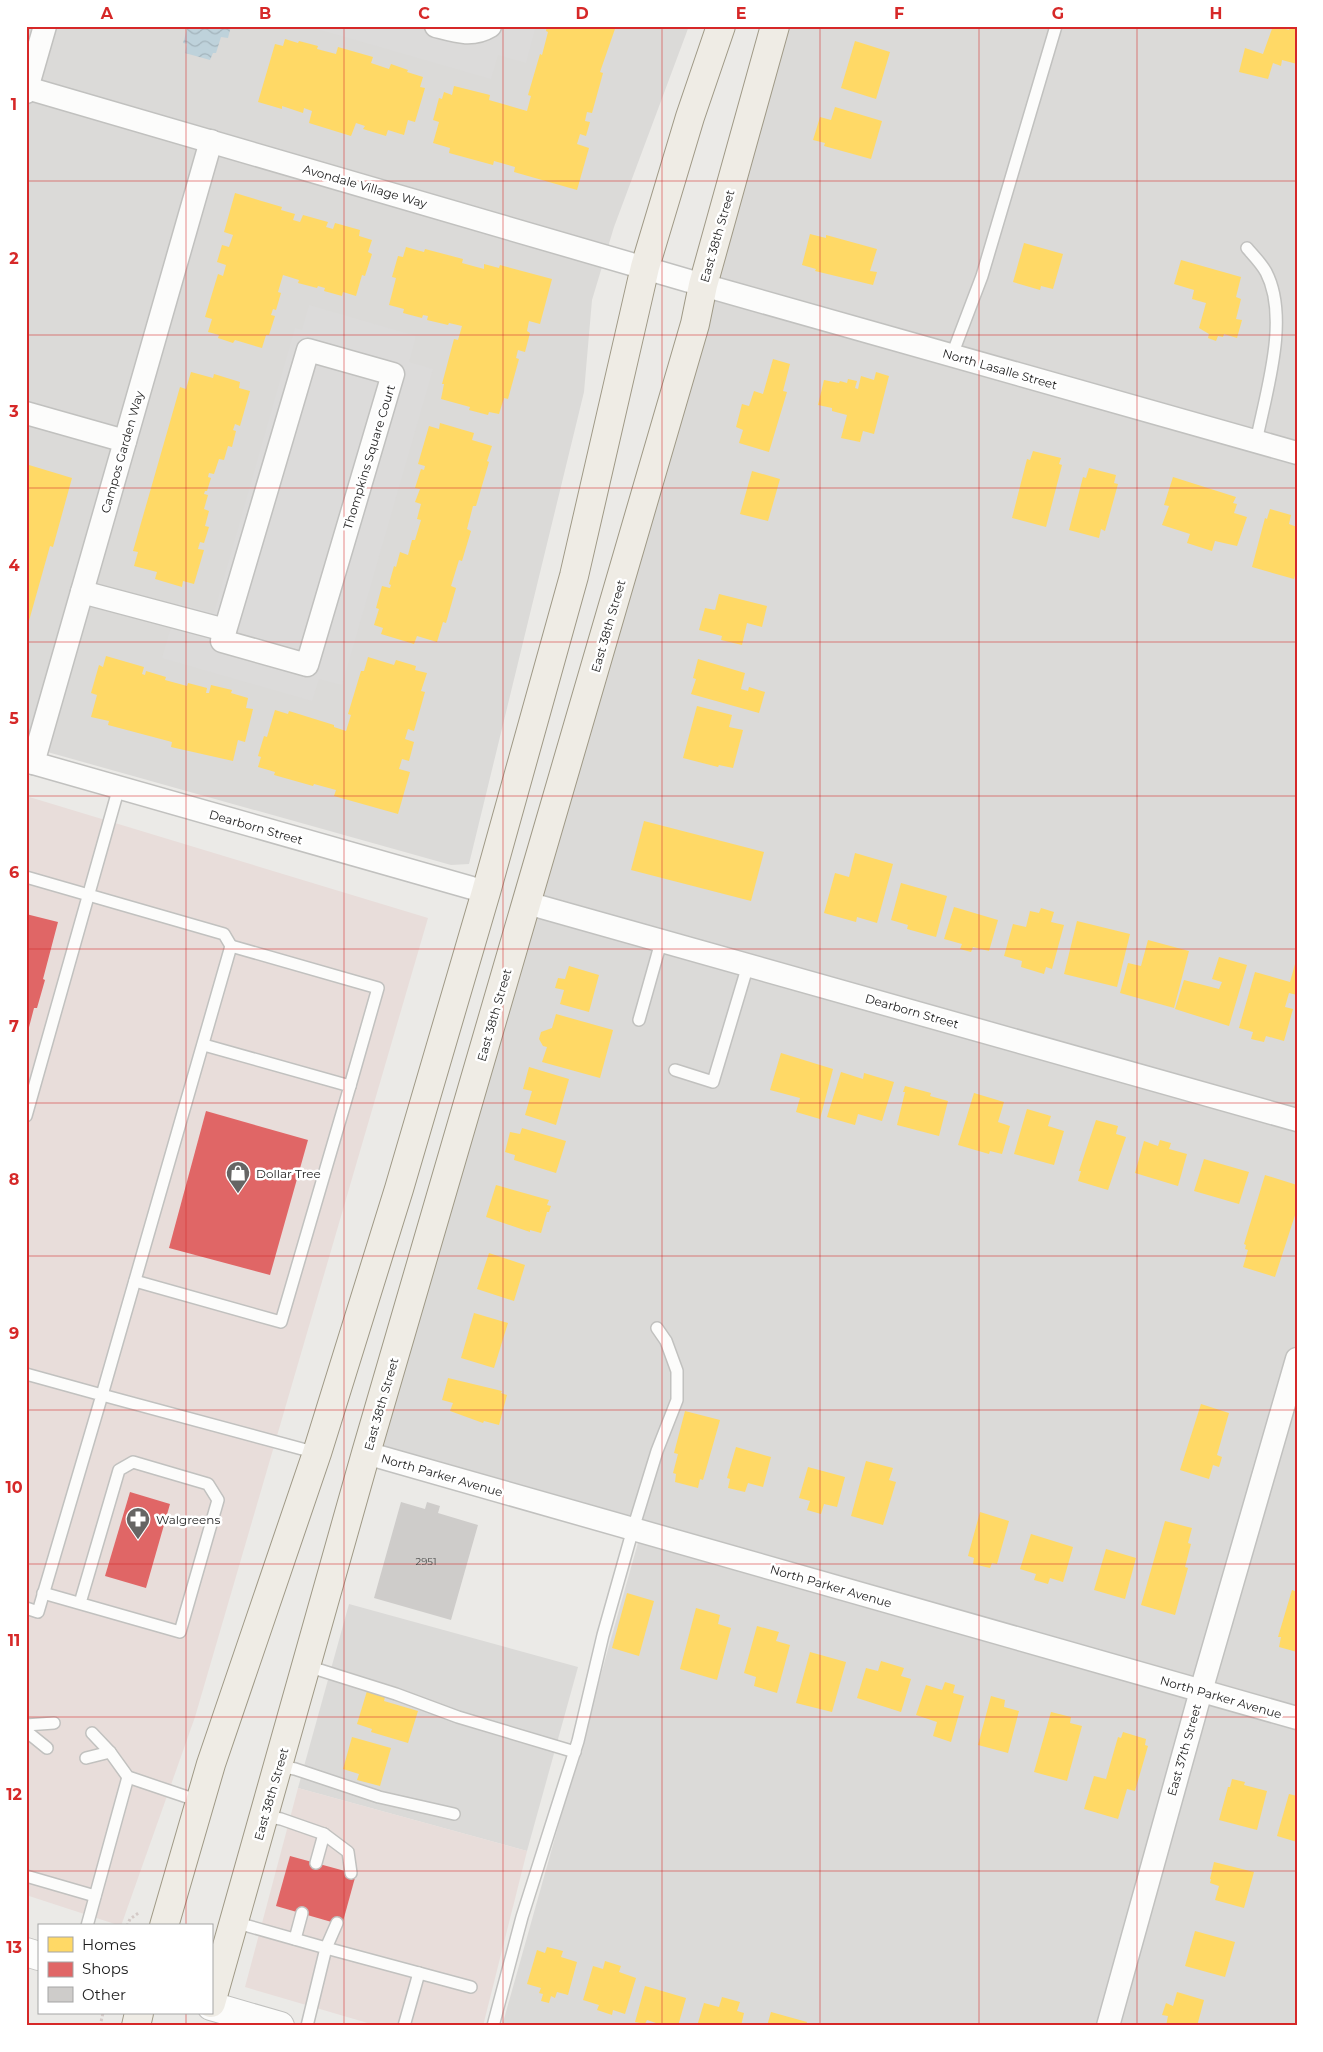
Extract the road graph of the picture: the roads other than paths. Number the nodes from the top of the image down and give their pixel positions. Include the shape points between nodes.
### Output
1 (45, 26) edge
2 (436, 26) edge
3 (490, 26) edge
4 (721, 26) edge
5 (775, 26) edge
6 (1056, 26) edge
7 (27, 90) edge
8 (211, 141) junction
9 (1247, 248) dead end
10 (646, 267) junction
11 (703, 285) junction
12 (952, 355) junction
13 (26, 413) edge
14 (125, 441) junction
15 (1256, 442) junction
16 (1297, 453) edge
17 (82, 592) junction
18 (225, 630) junction
19 (30, 762) edge
20 (119, 787) junction
21 (26, 877) edge
22 (486, 892) junction
23 (89, 894) junction
24 (527, 903) junction
25 (661, 942) junction
26 (231, 946) junction
27 (748, 965) junction
28 (639, 1020) dead end
29 (204, 1045) junction
30 (675, 1070) dead end
31 (350, 1086) junction
32 (26, 1116) edge
33 (1297, 1120) edge
34 (135, 1281) junction
35 (657, 1328) dead end
36 (1297, 1359) edge
37 (26, 1374) edge
38 (102, 1395) junction
39 (317, 1453) junction
40 (366, 1454) junction
41 (633, 1529) junction
42 (43, 1594) junction
43 (80, 1603) junction
44 (26, 1608) edge
45 (307, 1666) junction
46 (1200, 1691) junction
47 (1297, 1718) edge
48 (54, 1723) dead end
49 (26, 1725) edge
50 (26, 1732) edge
51 (92, 1734) dead end
52 (47, 1748) dead end
53 (110, 1752) junction
54 (575, 1752) junction
55 (86, 1758) dead end
56 (278, 1766) junction
57 (128, 1777) junction
58 (199, 1801) junction
59 (454, 1814) dead end
60 (264, 1816) junction
61 (324, 1834) junction
62 (316, 1863) dead end
63 (351, 1873) dead end
64 (26, 1876) edge
65 (95, 1896) junction
66 (302, 1913) dead end
67 (234, 1922) junction
68 (337, 1923) dead end
69 (88, 1924) edge
70 (165, 1924) edge
71 (295, 1939) junction
72 (326, 1948) junction
73 (26, 1952) edge
74 (38, 1956) edge
75 (419, 1973) junction
76 (471, 1987) dead end
77 (212, 2001) edge
78 (212, 2005) edge
79 (140, 2014) edge
80 (209, 2014) edge
81 (136, 2026) edge
82 (205, 2026) edge
83 (280, 2026) edge
84 (308, 2026) edge
85 (404, 2026) edge
86 (493, 2026) edge
87 (1108, 2026) edge

1 - 7 street
2 - 3 street via 468,33 480,32
4 - 10 main road via 690,117
5 - 11 main road, East 38th Street
6 - 12 lane via 982,276
7 - 8 street, Avondale Village Way
8 - 10 street, Avondale Village Way
8 - 14 street, Campos Garden Way
9 - 15 lane via 1266,271 1276,302 1277,332
10 - 11 street, Avondale Village Way
10 - 22 main road via 574,576
11 - 12 street, North Lasalle Street
11 - 24 main road, East 38th Street via 695,324
12 - 15 street, North Lasalle Street
13 - 14 street
14 - 17 street, Campos Garden Way
15 - 16 street, North Lasalle Street
17 - 18 street
17 - 19 street, Campos Garden Way
18 - 18 street, Thompkins Square Court via 308,350 394,374 307,665 222,641
19 - 20 street, Dearborn Street
20 - 22 street, Dearborn Street
20 - 23 lane
21 - 23 lane
22 - 39 main road
23 - 26 lane via 224,934
23 - 32 lane
24 - 25 street, Dearborn Street
24 - 40 main road, East 38th Street
25 - 27 street, Dearborn Street
25 - 28 lane
26 - 29 lane
26 - 31 lane via 378,988
27 - 30 lane via 713,1082
27 - 33 street, Dearborn Street
29 - 31 lane
29 - 34 lane
31 - 34 lane via 281,1322
34 - 38 lane
35 - 41 lane via 666,1341 677,1371 677,1400
36 - 46 street, East 37th Street
37 - 38 lane
38 - 39 lane
38 - 42 lane
39 - 58 main road
40 - 41 street, North Parker Avenue
40 - 45 main road, East 38th Street
41 - 46 street, North Parker Avenue
41 - 54 lane
42 - 43 lane
42 - 44 lane via 38,1612
43 - 43 lane via 180,1632 218,1500 208,1484 133,1462 120,1470
45 - 54 lane via 396,1694 458,1718
45 - 56 main road, East 38th Street
46 - 47 street, North Parker Avenue
46 - 87 street, East 37th Street
48 - 49 lane
50 - 52 lane
51 - 53 lane
53 - 55 lane
53 - 57 lane
54 - 86 lane via 522,1917
56 - 59 lane via 379,1797
56 - 60 main road, East 38th Street
57 - 58 lane
57 - 65 lane
58 - 70 main road
60 - 61 lane
60 - 67 main road, East 38th Street
61 - 62 lane
61 - 63 lane via 348,1852
64 - 65 lane
65 - 69 lane
66 - 71 lane
67 - 71 lane
67 - 77 main road, East 38th Street
68 - 72 lane
71 - 72 lane
72 - 75 lane
72 - 84 lane
73 - 74 street
75 - 76 lane
75 - 85 lane
78 - 83 street
79 - 81 main road
80 - 82 main road

